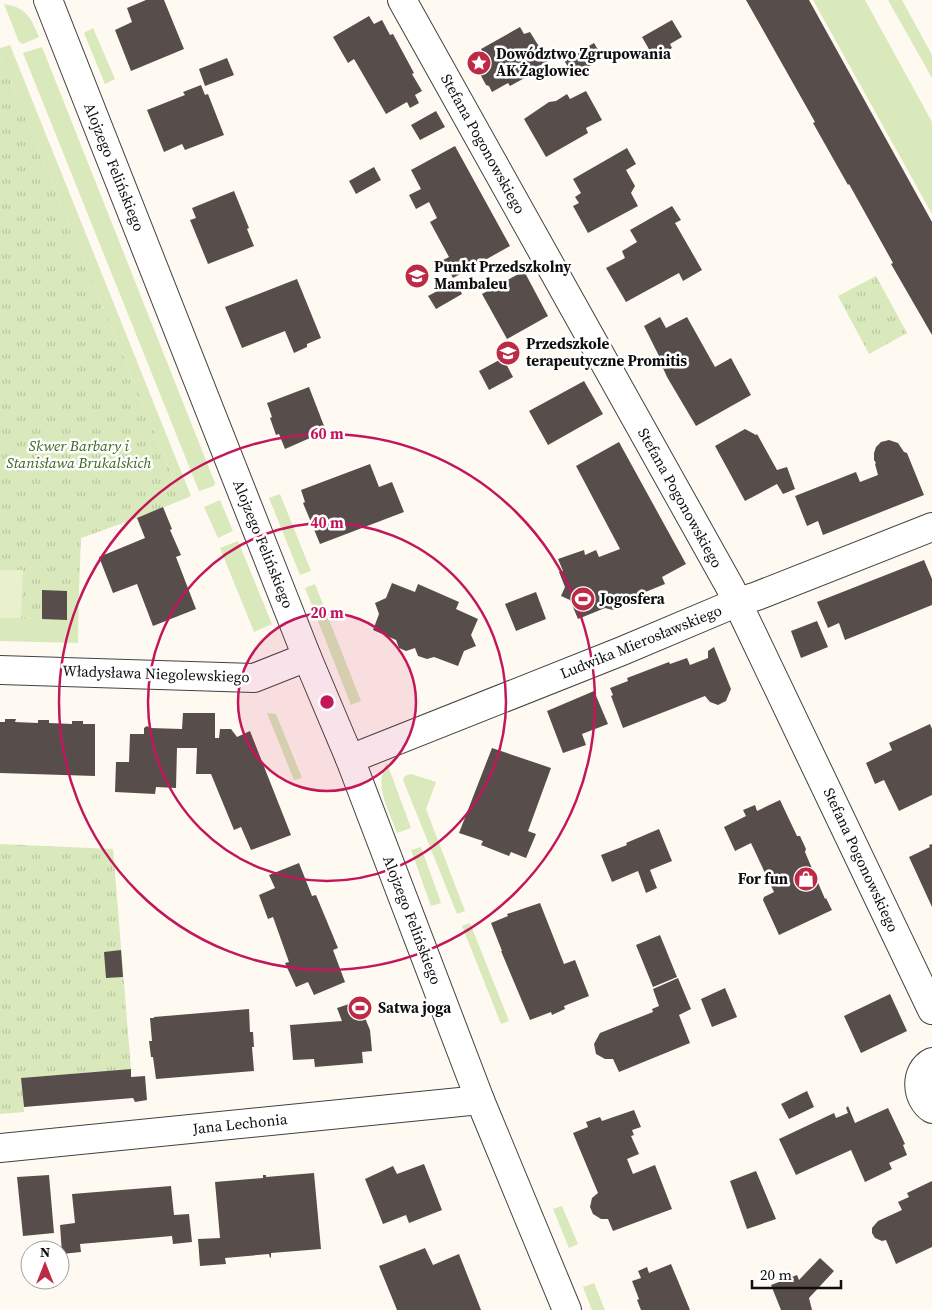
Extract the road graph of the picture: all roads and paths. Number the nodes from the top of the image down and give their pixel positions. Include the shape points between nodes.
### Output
1 (48, 0) edge
2 (402, 0) edge
3 (932, 527) edge
4 (738, 602) junction
5 (308, 656) junction
6 (0, 670) edge
7 (350, 760) junction
8 (932, 1010) edge
9 (932, 1062) edge
10 (480, 1100) junction
11 (932, 1109) edge
12 (0, 1148) edge
13 (567, 1310) edge

1 - 5 street, Alojzego Felińskiego
2 - 4 street, Stefana Pogonowskiego
3 - 4 street, Ludwika Mierosławskiego
4 - 7 street, Ludwika Mierosławskiego
4 - 8 street, Stefana Pogonowskiego
5 - 6 street, Władysława Niegolewskiego via 254,678
5 - 7 street, Alojzego Felińskiego
7 - 10 street, Alojzego Felińskiego
9 - 11 street via 922,1073 919,1090
10 - 12 street, Jana Lechonia
10 - 13 street, Alojzego Felińskiego

